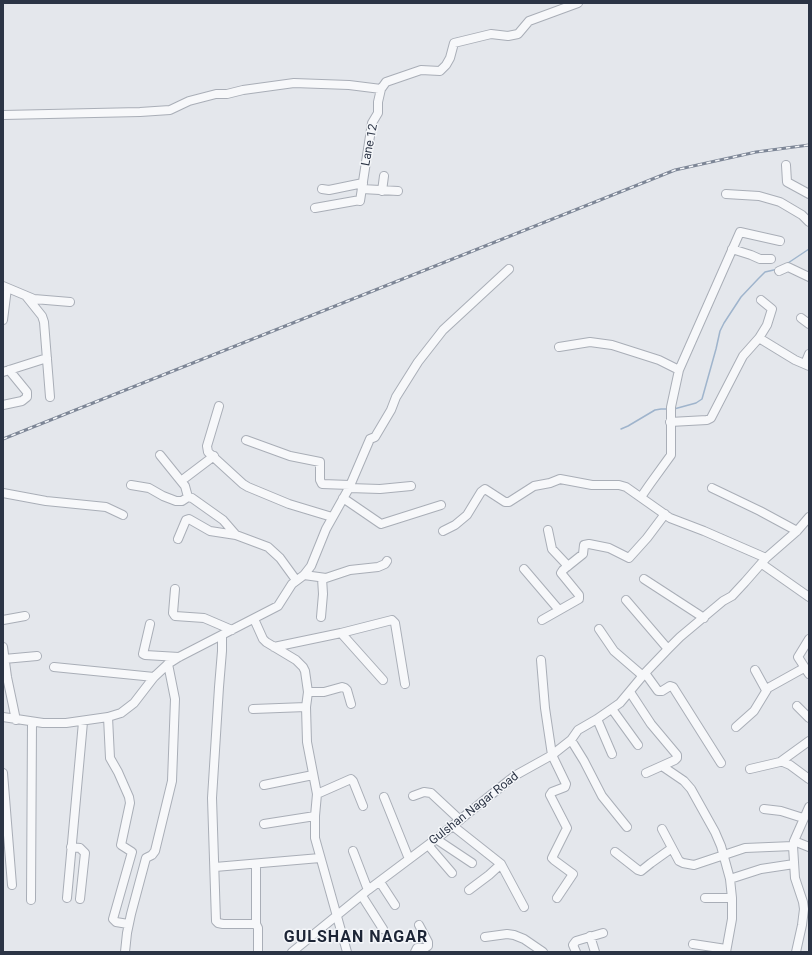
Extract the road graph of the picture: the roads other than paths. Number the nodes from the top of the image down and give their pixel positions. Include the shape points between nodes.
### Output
1 (578, 3) edge
2 (381, 89) junction
3 (3, 115) edge
4 (786, 165) dead end
5 (384, 176) dead end
6 (362, 186) junction
7 (322, 189) dead end
8 (382, 191) junction
9 (398, 191) dead end
10 (726, 194) dead end
11 (809, 194) edge
12 (315, 208) dead end
13 (809, 222) edge
14 (780, 241) dead end
15 (732, 249) junction
16 (771, 259) dead end
17 (509, 269) dead end
18 (779, 270) dead end
19 (809, 277) edge
20 (5, 287) edge
21 (26, 296) junction
22 (761, 300) dead end
23 (70, 302) dead end
24 (801, 318) dead end
25 (3, 320) edge
26 (809, 324) edge
27 (759, 338) junction
28 (559, 347) dead end
29 (809, 354) edge
30 (47, 358) junction
31 (807, 365) edge
32 (679, 370) junction
33 (6, 371) edge
34 (50, 396) dead end
35 (3, 406) edge
36 (219, 406) dead end
37 (670, 422) junction
38 (246, 440) dead end
39 (160, 455) dead end
40 (214, 456) junction
41 (181, 481) junction
42 (131, 485) dead end
43 (350, 486) junction
44 (411, 486) dead end
45 (712, 488) dead end
46 (3, 493) edge
47 (188, 497) junction
48 (641, 497) junction
49 (343, 498) junction
50 (441, 505) dead end
51 (124, 514) dead end
52 (665, 514) junction
53 (332, 517) junction
54 (809, 517) edge
55 (548, 530) dead end
56 (443, 531) dead end
57 (797, 531) junction
58 (236, 535) junction
59 (178, 539) dead end
60 (387, 561) dead end
61 (764, 561) junction
62 (568, 566) junction
63 (524, 569) dead end
64 (300, 577) junction
65 (322, 578) junction
66 (644, 579) dead end
67 (175, 589) dead end
68 (809, 597) edge
69 (626, 600) dead end
70 (559, 610) junction
71 (25, 616) dead end
72 (321, 617) dead end
73 (704, 618) junction
74 (254, 619) junction
75 (3, 620) edge
76 (542, 620) dead end
77 (150, 624) dead end
78 (599, 628) dead end
79 (232, 630) junction
80 (341, 633) junction
81 (222, 634) junction
82 (809, 639) edge
83 (274, 647) junction
84 (3, 648) edge
85 (668, 649) junction
86 (37, 656) dead end
87 (179, 657) junction
88 (4, 659) junction
89 (541, 660) dead end
90 (168, 664) junction
91 (54, 667) dead end
92 (755, 670) dead end
93 (807, 671) edge
94 (644, 674) junction
95 (154, 676) junction
96 (383, 680) dead end
97 (405, 684) dead end
98 (766, 690) junction
99 (308, 692) junction
100 (630, 692) junction
101 (351, 704) dead end
102 (797, 706) dead end
103 (306, 707) junction
104 (612, 709) junction
105 (253, 710) dead end
106 (3, 717) edge
107 (108, 717) junction
108 (809, 718) edge
109 (597, 719) junction
110 (16, 720) junction
111 (32, 722) junction
112 (83, 722) junction
113 (736, 727) dead end
114 (571, 740) junction
115 (809, 741) edge
116 (638, 746) dead end
117 (612, 754) dead end
118 (552, 756) junction
119 (780, 762) junction
120 (721, 763) dead end
121 (662, 766) junction
122 (750, 769) dead end
123 (3, 773) edge
124 (646, 773) dead end
125 (313, 775) junction
126 (809, 779) edge
127 (264, 785) dead end
128 (317, 794) junction
129 (413, 796) dead end
130 (384, 797) dead end
131 (363, 806) dead end
132 (809, 807) edge
133 (764, 809) dead end
134 (315, 816) junction
135 (803, 818) junction
136 (460, 820) junction
137 (264, 824) dead end
138 (453, 826) junction
139 (627, 826) dead end
140 (662, 829) dead end
141 (436, 839) junction
142 (794, 844) junction
143 (428, 845) junction
144 (71, 847) junction
145 (809, 847) edge
146 (672, 848) junction
147 (353, 850) dead end
148 (616, 852) dead end
149 (723, 855) junction
150 (320, 858) junction
151 (409, 859) junction
152 (472, 863) dead end
153 (256, 864) junction
154 (501, 864) junction
155 (794, 864) junction
156 (215, 867) junction
157 (452, 873) dead end
158 (730, 879) junction
159 (380, 882) junction
160 (12, 885) dead end
161 (469, 890) dead end
162 (365, 893) junction
163 (67, 898) dead end
164 (557, 898) dead end
165 (705, 898) dead end
166 (732, 898) junction
167 (80, 899) dead end
168 (31, 900) dead end
169 (806, 903) edge
170 (395, 905) dead end
171 (524, 907) dead end
172 (338, 916) junction
173 (128, 924) junction
174 (256, 924) junction
175 (418, 925) dead end
176 (383, 929) dead end
177 (603, 932) dead end
178 (590, 936) junction
179 (485, 937) dead end
180 (693, 944) dead end
181 (726, 951) edge
182 (125, 952) edge
183 (258, 952) edge
184 (292, 952) edge
185 (347, 952) edge
186 (415, 952) edge
187 (543, 952) edge
188 (576, 952) edge
189 (595, 952) edge
190 (796, 952) edge

1 - 2 street via 529,21 518,34 492,34 454,43 450,58 440,71 421,70 409,73 386,82
2 - 3 street via 294,83 216,94 189,101 170,110
2 - 6 street, Lane 12 via 378,113 372,124
4 - 11 street via 787,182
5 - 8 street
6 - 7 street
6 - 8 street
6 - 12 street, Lane 12 via 360,200
8 - 9 street
10 - 13 street via 759,196 780,202
14 - 15 street via 740,232
15 - 16 street via 760,259
15 - 32 street
17 - 43 street via 443,330 418,362 375,437 370,439
18 - 19 street via 793,268
20 - 21 street
20 - 25 street
21 - 23 street
21 - 30 street via 42,316
22 - 27 street via 772,309
24 - 26 street
27 - 31 street
27 - 37 street via 743,356 711,418
28 - 32 street via 590,342 612,345 659,360
29 - 31 street
30 - 33 street
30 - 34 street
32 - 37 street
33 - 35 street via 27,392 27,397
36 - 40 street via 207,446 207,450
37 - 48 street via 671,455
38 - 43 street via 290,456 320,462 322,484
39 - 41 street
40 - 41 street
40 - 53 street via 248,487 289,504
41 - 47 street
42 - 47 street via 151,489 176,501
43 - 44 street
43 - 49 street
45 - 57 street
46 - 51 street via 46,501 106,507
47 - 58 street via 223,520
48 - 52 street
48 - 56 street via 619,485 592,485 560,479 534,486 509,502 505,502 485,488 467,515
49 - 50 street via 381,524
49 - 53 street
52 - 61 street
52 - 62 street via 629,558 609,548 589,544 584,545 583,554
53 - 64 street via 311,566
54 - 57 street, Gulshan Nagar Road
55 - 62 street via 552,549
57 - 61 street, Gulshan Nagar Road
58 - 59 street via 210,531 188,519
58 - 64 street via 268,547
60 - 65 street via 378,567 350,570
61 - 68 street
61 - 73 street, Gulshan Nagar Road via 732,596
62 - 70 street via 562,574 579,597
63 - 70 street
64 - 65 street
64 - 74 street via 289,587 278,606
65 - 72 street
66 - 73 street
67 - 79 street via 175,616 204,618
69 - 85 street
70 - 76 street
71 - 75 street
73 - 85 street, Gulshan Nagar Road
74 - 79 street
74 - 83 street via 263,639
77 - 87 street via 144,654
78 - 94 street via 614,651
79 - 81 street
80 - 83 street
80 - 96 street
80 - 97 street via 389,620 394,621
81 - 87 street
81 - 156 street via 212,798
82 - 93 street via 798,657
83 - 99 street via 303,667
84 - 88 street
85 - 94 street, Gulshan Nagar Road
86 - 88 street
87 - 90 street
88 - 110 street
89 - 118 street
90 - 95 street
90 - 173 street via 175,699 172,782 155,851 146,858
91 - 95 street
92 - 98 street
93 - 98 street via 772,685
94 - 100 street, Gulshan Nagar Road
94 - 120 street via 658,691 673,687
95 - 107 street via 131,706 121,713
98 - 113 street via 751,715
99 - 101 street via 324,692 342,687 347,690
99 - 103 street
100 - 104 street, Gulshan Nagar Road
100 - 121 street via 651,724 677,755 675,760
102 - 108 street
103 - 105 street
103 - 125 street via 307,742
104 - 109 street, Gulshan Nagar Road
104 - 116 street
106 - 110 street
107 - 112 street
107 - 173 street via 110,758 130,803 121,845 132,852 113,919
109 - 114 street, Gulshan Nagar Road via 578,730
109 - 117 street
110 - 111 street
111 - 112 street
111 - 168 street
112 - 144 street
114 - 118 street, Gulshan Nagar Road
114 - 139 street via 602,796
115 - 119 street
118 - 136 street, Gulshan Nagar Road via 516,775
118 - 164 street via 566,784 550,796 567,828 552,858 572,874
119 - 122 street
119 - 126 street via 790,765
121 - 124 street
121 - 149 street via 684,781 695,794 717,837
123 - 160 street
125 - 127 street
125 - 128 street
128 - 131 street via 350,779
128 - 134 street
129 - 136 street via 424,792 431,793
130 - 151 street
132 - 135 street
133 - 135 street
134 - 137 street
134 - 150 street via 315,838
135 - 142 street
136 - 138 street, Gulshan Nagar Road
138 - 141 street, Gulshan Nagar Road
138 - 154 street
140 - 146 street
141 - 143 street, Gulshan Nagar Road
141 - 152 street
142 - 145 street
142 - 149 street via 752,847
142 - 155 street
143 - 151 street, Gulshan Nagar Road
143 - 157 street
144 - 163 street
144 - 167 street via 80,848 85,853
146 - 148 street via 641,871
146 - 149 street via 680,862 694,865
147 - 162 street
149 - 158 street
150 - 153 street
150 - 172 street
151 - 159 street, Gulshan Nagar Road
153 - 156 street
153 - 174 street
154 - 161 street
154 - 171 street
155 - 158 street via 761,869
155 - 169 street via 796,881
156 - 174 street via 216,921 223,924
158 - 166 street
159 - 162 street, Gulshan Nagar Road
159 - 170 street
162 - 172 street, Gulshan Nagar Road
162 - 176 street
165 - 166 street
166 - 181 street via 732,919
169 - 190 street
172 - 184 street, Gulshan Nagar Road
172 - 185 street
173 - 182 street
174 - 183 street
175 - 186 street via 428,946 417,948
177 - 178 street
178 - 188 street via 574,942
178 - 189 street
179 - 187 street via 514,935
180 - 181 street

